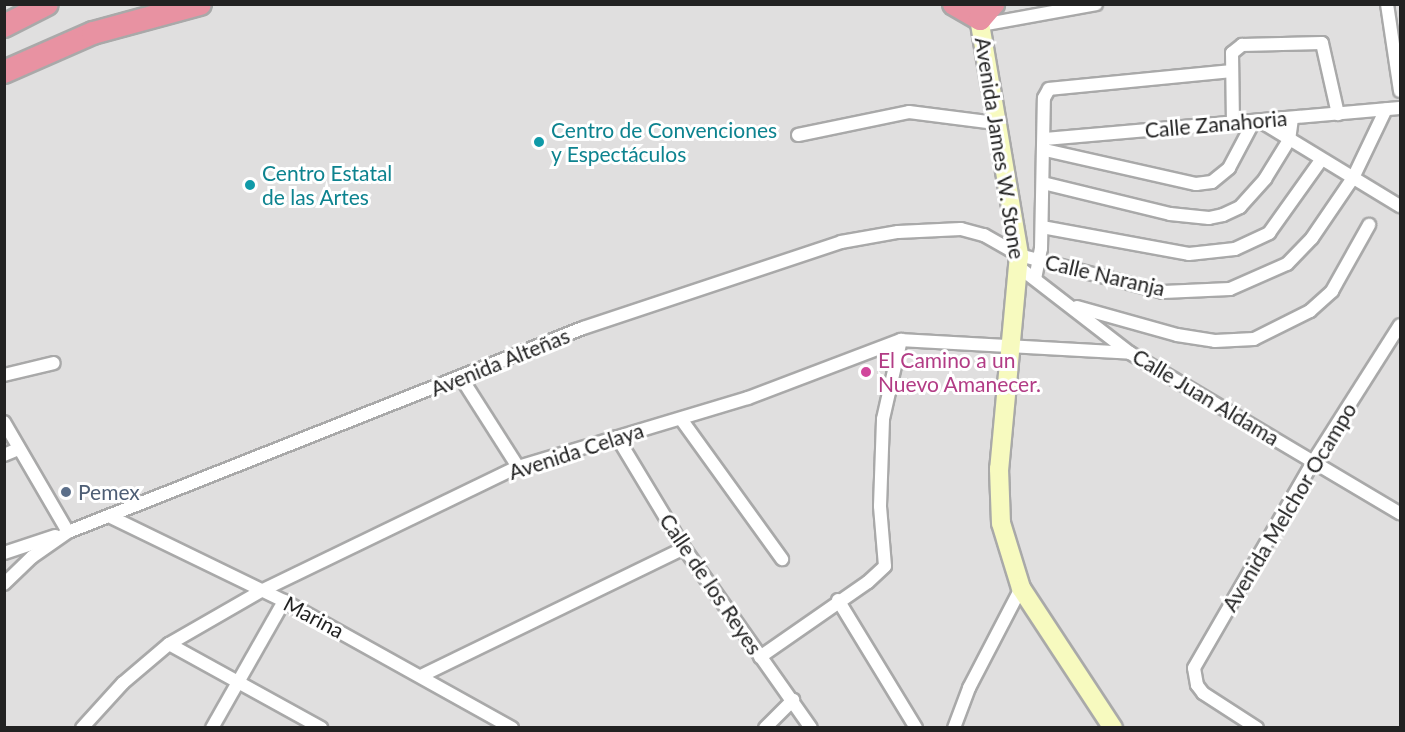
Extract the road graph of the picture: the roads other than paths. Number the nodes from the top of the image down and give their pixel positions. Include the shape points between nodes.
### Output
1 (47, 4) edge
2 (200, 4) edge
3 (954, 4) edge
4 (1096, 4) edge
5 (1387, 4) edge
6 (983, 13) edge
7 (4, 26) edge
8 (1231, 71) junction
9 (4, 72) edge
10 (1401, 91) edge
11 (1401, 108) edge
12 (1386, 109) junction
13 (1338, 114) junction
14 (1292, 118) junction
15 (1257, 121) junction
16 (995, 123) junction
17 (1233, 124) junction
18 (798, 135) dead end
19 (1289, 140) junction
20 (1045, 144) junction
21 (1321, 160) junction
22 (1353, 178) junction
23 (1042, 183) junction
24 (1401, 206) edge
25 (1369, 225) dead end
26 (1042, 227) junction
27 (1040, 260) junction
28 (1020, 261) junction
29 (1035, 279) junction
30 (1071, 305) junction
31 (1401, 325) edge
32 (901, 340) junction
33 (1009, 346) junction
34 (1130, 352) junction
35 (54, 363) dead end
36 (4, 375) edge
37 (462, 379) junction
38 (681, 418) junction
39 (4, 422) edge
40 (617, 437) junction
41 (18, 449) junction
42 (4, 455) edge
43 (1313, 462) junction
44 (518, 467) junction
45 (1401, 513) edge
46 (111, 518) junction
47 (68, 532) junction
48 (684, 548) junction
49 (4, 553) edge
50 (782, 559) dead end
51 (4, 584) edge
52 (1021, 588) junction
53 (263, 590) junction
54 (838, 600) junction
55 (285, 601) junction
56 (169, 644) junction
57 (760, 657) junction
58 (423, 675) junction
59 (239, 680) junction
60 (793, 700) junction
61 (82, 728) edge
62 (212, 728) edge
63 (321, 728) edge
64 (512, 728) edge
65 (765, 728) edge
66 (811, 728) edge
67 (916, 728) edge
68 (954, 728) edge
69 (1113, 728) edge
70 (1257, 728) edge

1 - 7 highway
2 - 9 highway via 93,33
3 - 6 highway
4 - 6 street
5 - 10 street
6 - 16 main road, Avenida James W. Stone
8 - 13 street via 1233,50 1242,45 1320,42 1325,48
8 - 17 street
8 - 20 street via 1055,87 1045,94
11 - 12 street, Calle Zanahoria
12 - 13 street, Calle Zanahoria
12 - 22 street, Calle Naranja
13 - 14 street, Calle Zanahoria
14 - 15 street, Calle Zanahoria
14 - 19 street
15 - 17 street, Calle Zanahoria
15 - 19 street
15 - 20 street via 1228,168 1212,182 1196,184
16 - 18 street via 909,112
16 - 28 main road, Avenida James W. Stone
17 - 20 street, Calle Zanahoria
19 - 21 street
19 - 23 street via 1265,179 1240,207 1209,218 1170,214
20 - 23 street
21 - 22 street
21 - 26 street via 1269,233 1235,249 1189,254
22 - 24 street
22 - 27 street, Calle Naranja via 1334,211 1287,264 1230,289 1162,292
23 - 26 street
25 - 30 street, Calle Naranja via 1332,291 1310,311 1254,339 1215,341 1177,335
26 - 27 street
27 - 28 street, Calle Naranja
27 - 29 street
28 - 29 street, Calle Juan Aldama
28 - 33 main road, Avenida James W. Stone
28 - 37 street, Avenida Alteñas via 984,235 961,230 898,232 842,242 584,328
29 - 30 street, Calle Juan Aldama
30 - 34 street, Calle Juan Aldama
31 - 43 street, Avenida Melchor Ocampo
32 - 33 street, Avenida Celaya
32 - 38 street, Avenida Celaya via 748,398
32 - 54 street via 883,419 880,506 885,566
33 - 34 street, Avenida Celaya
33 - 52 main road, Avenida James W. Stone via 999,469 1001,524
34 - 43 street, Calle Juan Aldama
35 - 36 street
37 - 44 street
37 - 46 street, Avenida Alteñas
38 - 40 street, Avenida Celaya
38 - 50 street
39 - 41 street
40 - 44 street, Avenida Celaya
40 - 48 street, Calle de los Reyes
41 - 42 street
41 - 47 street
43 - 45 street, Calle Juan Aldama
43 - 70 street, Avenida Melchor Ocampo via 1194,668 1203,693
44 - 53 street, Avenida Celaya
46 - 47 street, Avenida Alteñas
46 - 53 street, Marina
47 - 49 street
47 - 51 street, Avenida Alteñas via 32,557
48 - 57 street, Calle de los Reyes
48 - 58 street
52 - 68 street via 969,688
52 - 69 main road, Avenida James W. Stone
53 - 55 street, Marina
53 - 56 street, Avenida Celaya
54 - 57 street
54 - 67 street
55 - 58 street, Marina
55 - 59 street
56 - 59 street
56 - 61 street, Avenida Celaya via 123,683
57 - 60 street, Calle de los Reyes
58 - 64 street, Marina
59 - 62 street
59 - 63 street
60 - 65 street
60 - 66 street, Calle de los Reyes

